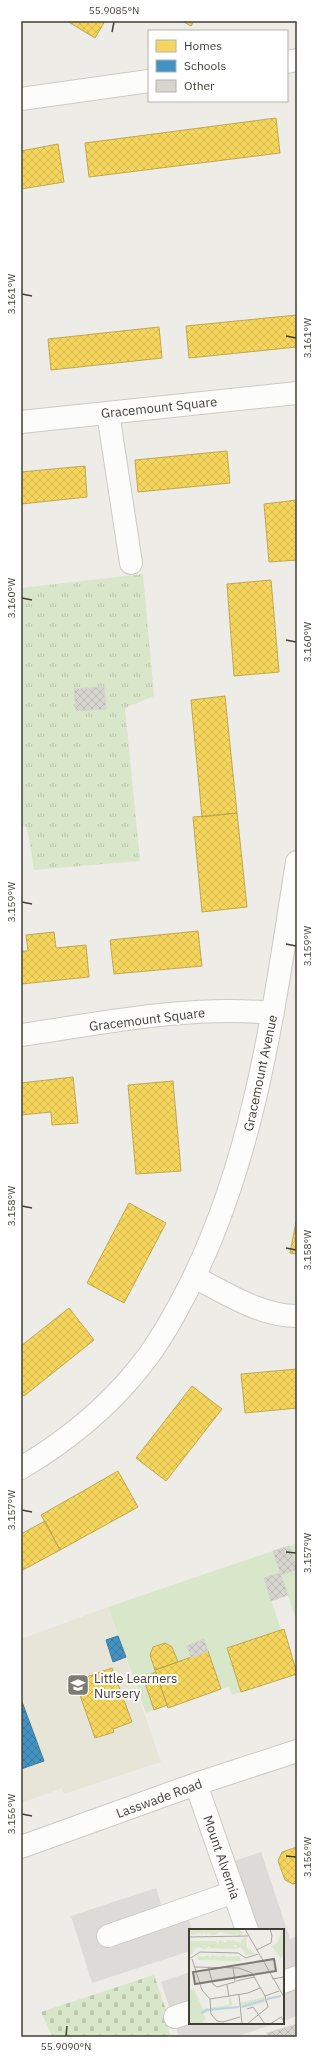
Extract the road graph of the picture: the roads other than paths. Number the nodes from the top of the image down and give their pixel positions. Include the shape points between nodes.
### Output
1 (148, 81) edge
2 (21, 99) edge
3 (297, 393) edge
4 (108, 413) junction
5 (21, 422) edge
6 (131, 563) dead end
7 (297, 862) edge
8 (273, 1013) junction
9 (21, 1035) edge
10 (194, 1276) junction
11 (297, 1316) edge
12 (21, 1468) edge
13 (297, 1751) edge
14 (196, 1784) junction
15 (21, 1847) edge
16 (234, 1892) junction
17 (248, 1929) edge
18 (108, 1936) dead end
19 (297, 1977) edge
20 (284, 1982) edge

1 - 2 street
3 - 4 street, Gracemount Square
4 - 5 street, Gracemount Square
4 - 6 street
7 - 8 street, Gracemount Avenue
8 - 9 street, Gracemount Square via 240,1010 194,1012
8 - 10 street, Gracemount Avenue via 260,1081 242,1152 223,1212
10 - 11 street via 242,1302 287,1316
10 - 12 street, Gracemount Avenue via 158,1342 139,1368 97,1413 49,1452
13 - 14 street, Lasswade Road
14 - 15 street, Lasswade Road
14 - 16 street, Mount Alvernia
16 - 17 street, Mount Alvernia
16 - 18 street
19 - 20 street

